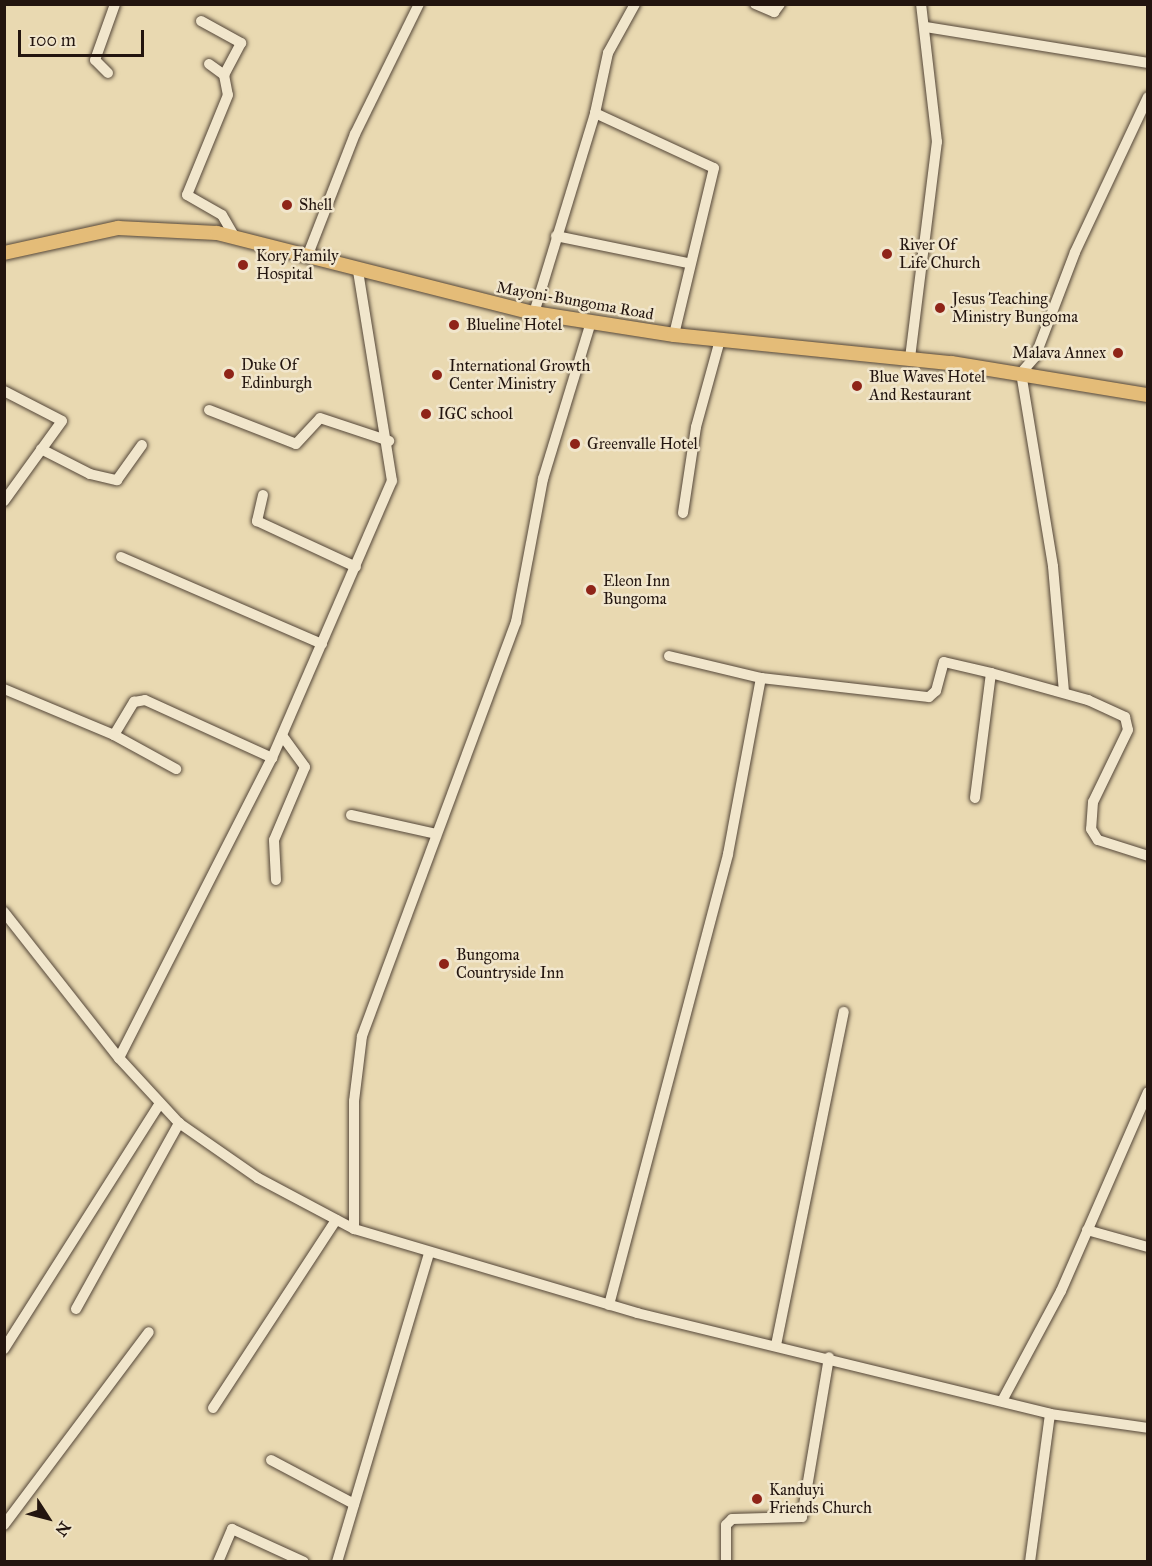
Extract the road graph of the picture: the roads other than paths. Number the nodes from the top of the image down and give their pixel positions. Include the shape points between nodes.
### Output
1 (115, 4) edge
2 (419, 4) edge
3 (635, 4) edge
4 (755, 4) edge
5 (780, 4) edge
6 (921, 4) edge
7 (201, 21) dead end
8 (926, 27) junction
9 (1148, 63) edge
10 (209, 64) dead end
11 (108, 73) dead end
12 (224, 75) junction
13 (1148, 97) edge
14 (595, 113) junction
15 (234, 236) junction
16 (556, 236) junction
17 (4, 253) edge
18 (307, 257) junction
19 (688, 263) junction
20 (358, 270) junction
21 (534, 313) junction
22 (591, 322) junction
23 (674, 335) junction
24 (720, 340) junction
25 (910, 358) junction
26 (1021, 373) junction
27 (4, 391) edge
28 (1148, 395) edge
29 (209, 410) dead end
30 (389, 441) junction
31 (142, 445) dead end
32 (41, 448) junction
33 (263, 495) dead end
34 (4, 501) edge
35 (683, 513) dead end
36 (121, 557) dead end
37 (356, 567) junction
38 (322, 644) junction
39 (669, 656) dead end
40 (991, 673) junction
41 (761, 678) junction
42 (4, 689) edge
43 (1064, 692) junction
44 (114, 735) junction
45 (282, 735) junction
46 (272, 758) junction
47 (176, 769) dead end
48 (975, 798) dead end
49 (351, 816) dead end
50 (435, 834) junction
51 (1148, 856) edge
52 (276, 880) dead end
53 (4, 912) edge
54 (844, 1012) dead end
55 (119, 1058) junction
56 (1148, 1092) edge
57 (159, 1105) junction
58 (179, 1124) junction
59 (336, 1220) junction
60 (354, 1229) junction
61 (1087, 1230) junction
62 (1148, 1247) edge
63 (429, 1253) junction
64 (609, 1305) junction
65 (76, 1309) dead end
66 (148, 1332) dead end
67 (776, 1345) junction
68 (4, 1349) edge
69 (829, 1357) junction
70 (1002, 1401) junction
71 (213, 1408) dead end
72 (1050, 1414) junction
73 (1148, 1428) edge
74 (271, 1460) dead end
75 (354, 1504) junction
76 (4, 1525) edge
77 (218, 1562) edge
78 (304, 1562) edge
79 (337, 1562) edge
80 (726, 1562) edge
81 (1030, 1562) edge

1 - 11 street via 94,60
2 - 18 street via 356,134
3 - 14 street via 608,53
4 - 5 street via 774,12
6 - 8 street
7 - 12 street via 241,43
8 - 9 street
8 - 25 street via 937,142
10 - 12 street
12 - 15 street via 228,95 187,195 222,215
13 - 26 street via 1075,252 1035,357
14 - 16 street
14 - 19 street via 712,165
15 - 17 main road, Mayoni-Bungoma Road via 118,228
15 - 18 main road, Mayoni-Bungoma Road
16 - 19 street
16 - 21 street
18 - 20 main road, Mayoni-Bungoma Road
19 - 23 street
20 - 21 main road, Mayoni-Bungoma Road
20 - 30 street
21 - 22 main road, Mayoni-Bungoma Road
22 - 23 main road, Mayoni-Bungoma Road
22 - 50 street via 543,479 516,622
23 - 24 main road, Mayoni-Bungoma Road
24 - 25 main road, Mayoni-Bungoma Road
24 - 35 street via 696,427
25 - 26 main road, Mayoni-Bungoma Road
26 - 28 main road, Mayoni-Bungoma Road
26 - 43 street via 1053,566
27 - 32 street via 62,421
29 - 30 street via 296,444 320,418
30 - 37 street via 394,475
31 - 32 street via 117,480 90,474
32 - 34 street
33 - 37 street via 257,521
36 - 38 street
37 - 38 street
38 - 45 street
39 - 41 street
40 - 41 street via 944,662 936,691 929,697
40 - 43 street
40 - 48 street
41 - 64 street via 728,854
42 - 44 street
43 - 51 street via 1121,713 1128,721 1093,802 1091,829 1098,840
44 - 46 street via 134,702 144,700
44 - 47 street
45 - 46 street
45 - 52 street via 305,767 274,840
46 - 55 street
49 - 50 street
50 - 60 street via 362,1036 354,1101
53 - 55 street
54 - 67 street
55 - 57 street
56 - 61 street
57 - 58 street
57 - 68 street
58 - 59 street via 258,1178
58 - 65 street
59 - 60 street
59 - 71 street
60 - 63 street
61 - 62 street
61 - 70 street
63 - 64 street
63 - 75 street
64 - 67 street
66 - 76 street
67 - 69 street
69 - 70 street
69 - 80 street via 802,1517 732,1519 726,1525
70 - 72 street
72 - 73 street
72 - 81 street
74 - 75 street
75 - 79 street
77 - 78 street via 232,1529

